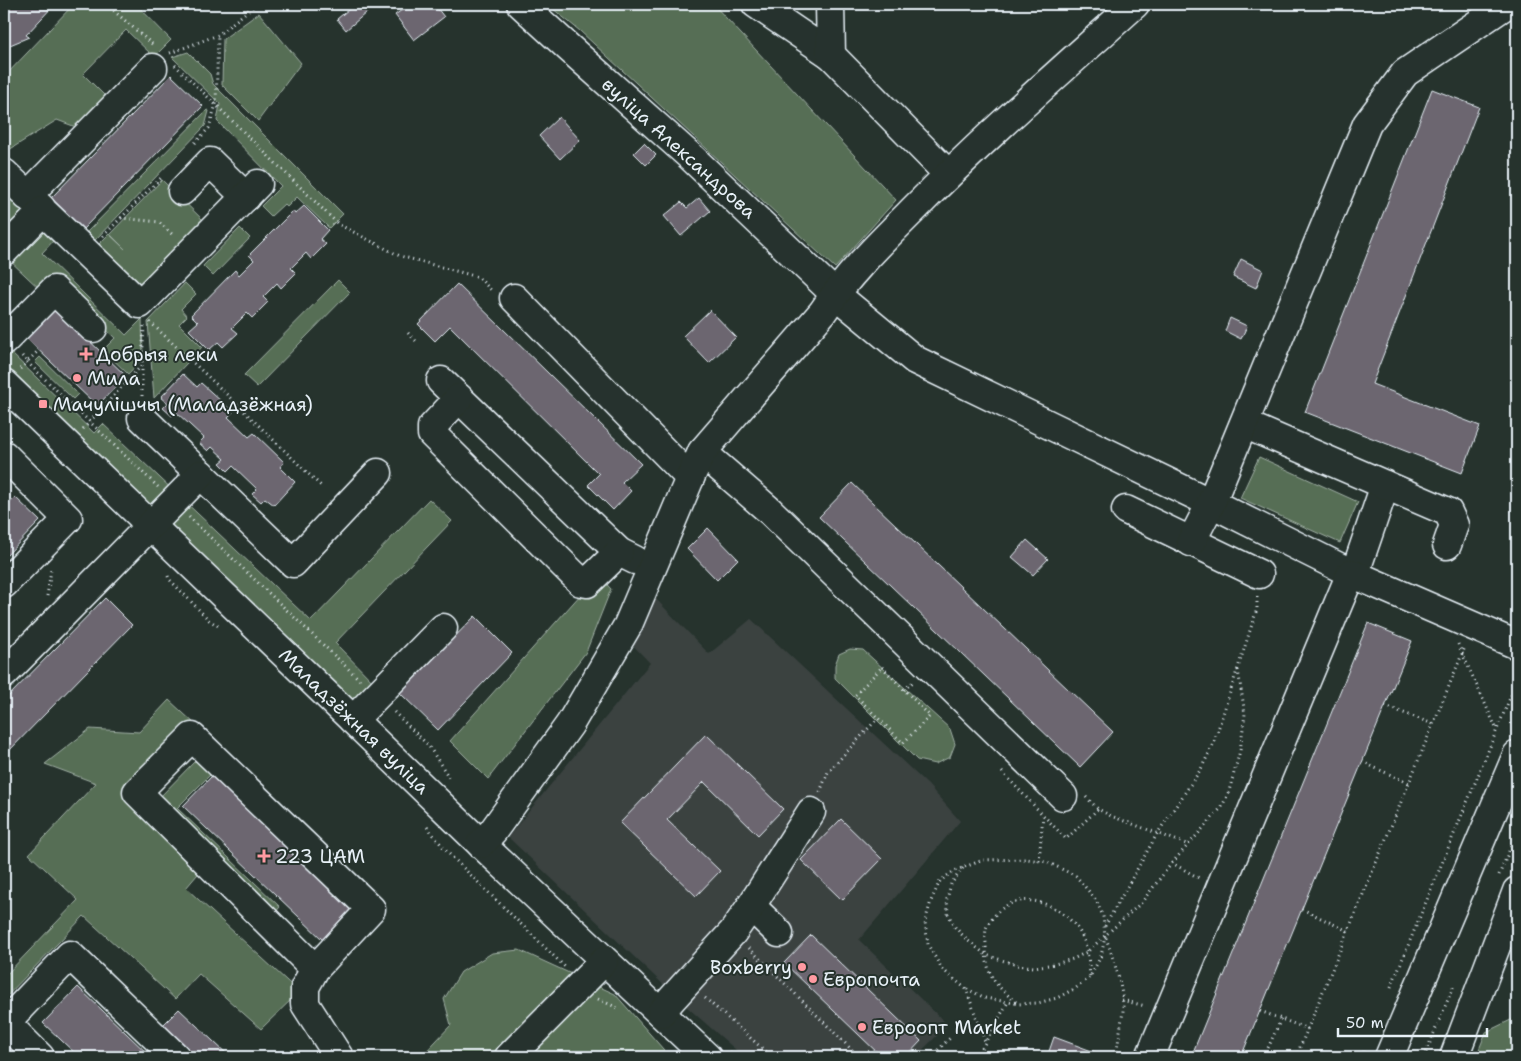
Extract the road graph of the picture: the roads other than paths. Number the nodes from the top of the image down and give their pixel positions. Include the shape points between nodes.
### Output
1 (521, 4) edge
2 (756, 4) edge
3 (830, 4) edge
4 (1135, 4) edge
5 (1507, 4) edge
6 (831, 55) junction
7 (159, 61) road end
8 (4, 173) edge
9 (948, 174) junction
10 (175, 180) road end
11 (35, 203) junction
12 (4, 251) edge
13 (835, 294) junction
14 (514, 298) dead end
15 (92, 328) dead end
16 (4, 341) edge
17 (8, 397) edge
18 (142, 418) road end
19 (1244, 424) junction
20 (702, 452) junction
21 (4, 455) edge
22 (378, 473) dead end
23 (201, 474) junction
24 (690, 478) junction
25 (1385, 485) junction
26 (1211, 503) junction
27 (1126, 510) dead end
28 (150, 525) junction
29 (1192, 542) junction
30 (1447, 544) dead end
31 (619, 552) junction
32 (652, 569) junction
33 (1351, 573) junction
34 (1259, 574) road end
35 (4, 584) edge
36 (443, 628) dead end
37 (1517, 646) edge
38 (4, 674) edge
39 (353, 720) junction
40 (1517, 756) edge
41 (1063, 796) dead end
42 (811, 812) road end
43 (481, 844) junction
44 (1517, 891) edge
45 (752, 906) junction
46 (779, 933) dead end
47 (604, 961) junction
48 (314, 969) junction
49 (661, 1013) junction
50 (4, 1023) edge
51 (1377, 1053) edge
52 (40, 1057) edge
53 (176, 1057) edge
54 (339, 1057) edge
55 (509, 1057) edge
56 (706, 1057) edge
57 (1150, 1057) edge
58 (1454, 1057) edge

1 - 13 street, вуліца Александрова via 691,157
2 - 6 street
3 - 6 street
4 - 9 street
5 - 19 street via 1405,73 1367,124
6 - 9 street
7 - 11 street
8 - 11 street
9 - 13 street via 888,233
10 - 11 street via 210,162 252,190 140,304
11 - 12 street
13 - 20 street
13 - 26 street, вуліца Александрова via 915,360
14 - 24 street
15 - 16 street via 54,290
17 - 28 street, Маладзёжная вуліца
18 - 23 street
19 - 25 street
19 - 26 street
20 - 24 street
20 - 41 street via 770,511
21 - 35 street via 68,519
22 - 23 street via 292,563
23 - 28 street
24 - 32 street
25 - 30 street via 1448,512 1454,525
25 - 33 street via 1356,567
26 - 29 street
26 - 33 street, вуліца Александрова
27 - 29 street
28 - 38 street
28 - 39 street, Маладзёжная вуліца
29 - 34 street
31 - 31 street via 450,390 432,427 432,434 581,582 588,583
31 - 32 street
32 - 43 street via 628,625 570,724
33 - 37 street, вуліца Александрова
33 - 57 street
36 - 39 street
39 - 43 street, Маладзёжная вуліца
40 - 51 street
42 - 45 street
43 - 47 street, Маладзёжная вуліца
44 - 58 street
45 - 46 street
45 - 49 street
47 - 49 street, Маладзёжная вуліца
47 - 55 street
48 - 48 street via 371,909 192,737 137,792
48 - 54 street via 305,987 305,1004
49 - 56 street, Маладзёжная вуліца
50 - 52 street
50 - 53 street via 70,955

